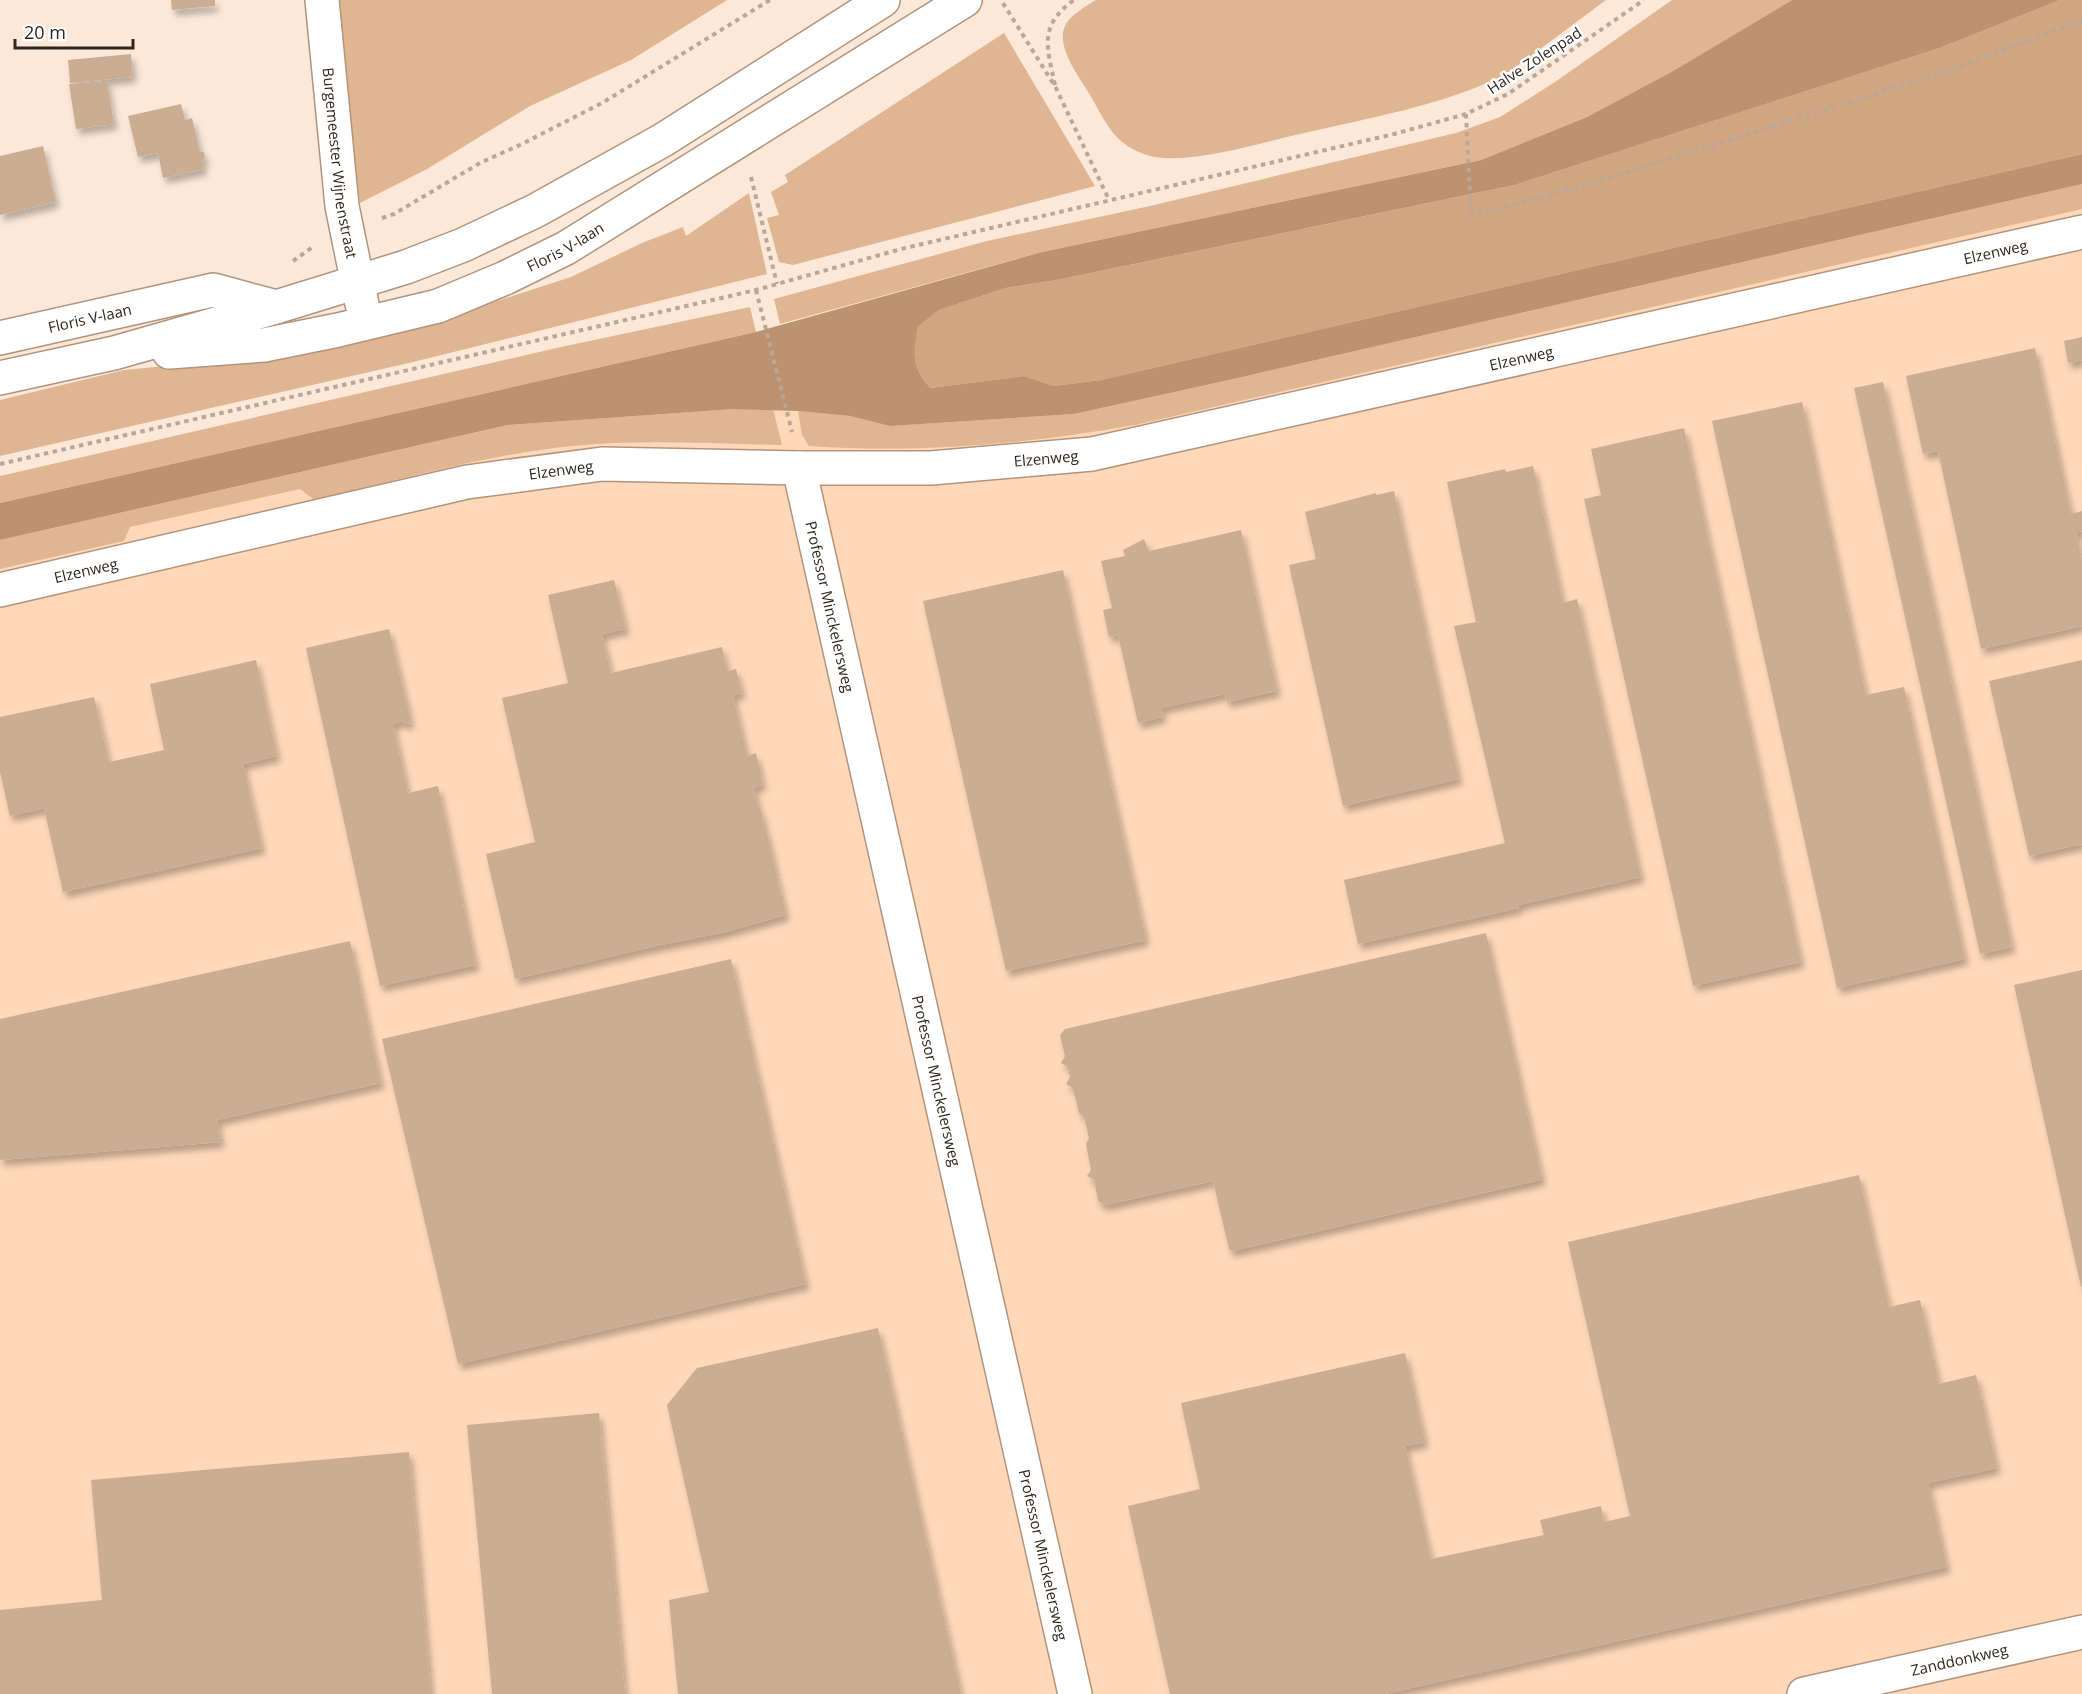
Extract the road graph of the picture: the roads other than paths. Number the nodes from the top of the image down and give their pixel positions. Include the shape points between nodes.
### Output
1 (322, 0) edge
2 (883, 0) edge
3 (965, 0) edge
4 (2082, 232) edge
5 (356, 282) junction
6 (276, 307) junction
7 (367, 324) junction
8 (0, 338) edge
9 (114, 353) junction
10 (0, 378) edge
11 (799, 468) junction
12 (0, 590) edge
13 (2082, 1632) edge
14 (1836, 1690) edge
15 (1075, 1694) edge
16 (1804, 1694) edge

1 - 5 street, Burgemeester Wijnenstraat via 346,230
2 - 5 street, Floris V-laan via 663,140 534,211 463,245
3 - 7 street, Floris V-laan via 566,248 438,306
4 - 11 street, Elzenweg via 1092,454 931,468
5 - 6 street, Floris V-laan
5 - 7 street, Burgemeester Wijnenstraat
6 - 8 street, Floris V-laan via 213,290
6 - 9 street, Floris V-laan
7 - 9 street, Floris V-laan via 264,345
9 - 10 street, Floris V-laan
11 - 12 street, Elzenweg via 602,465 467,482
11 - 15 street, Professor Minckelersweg
13 - 14 street, Zanddonkweg
14 - 16 street, Zanddonkweg

